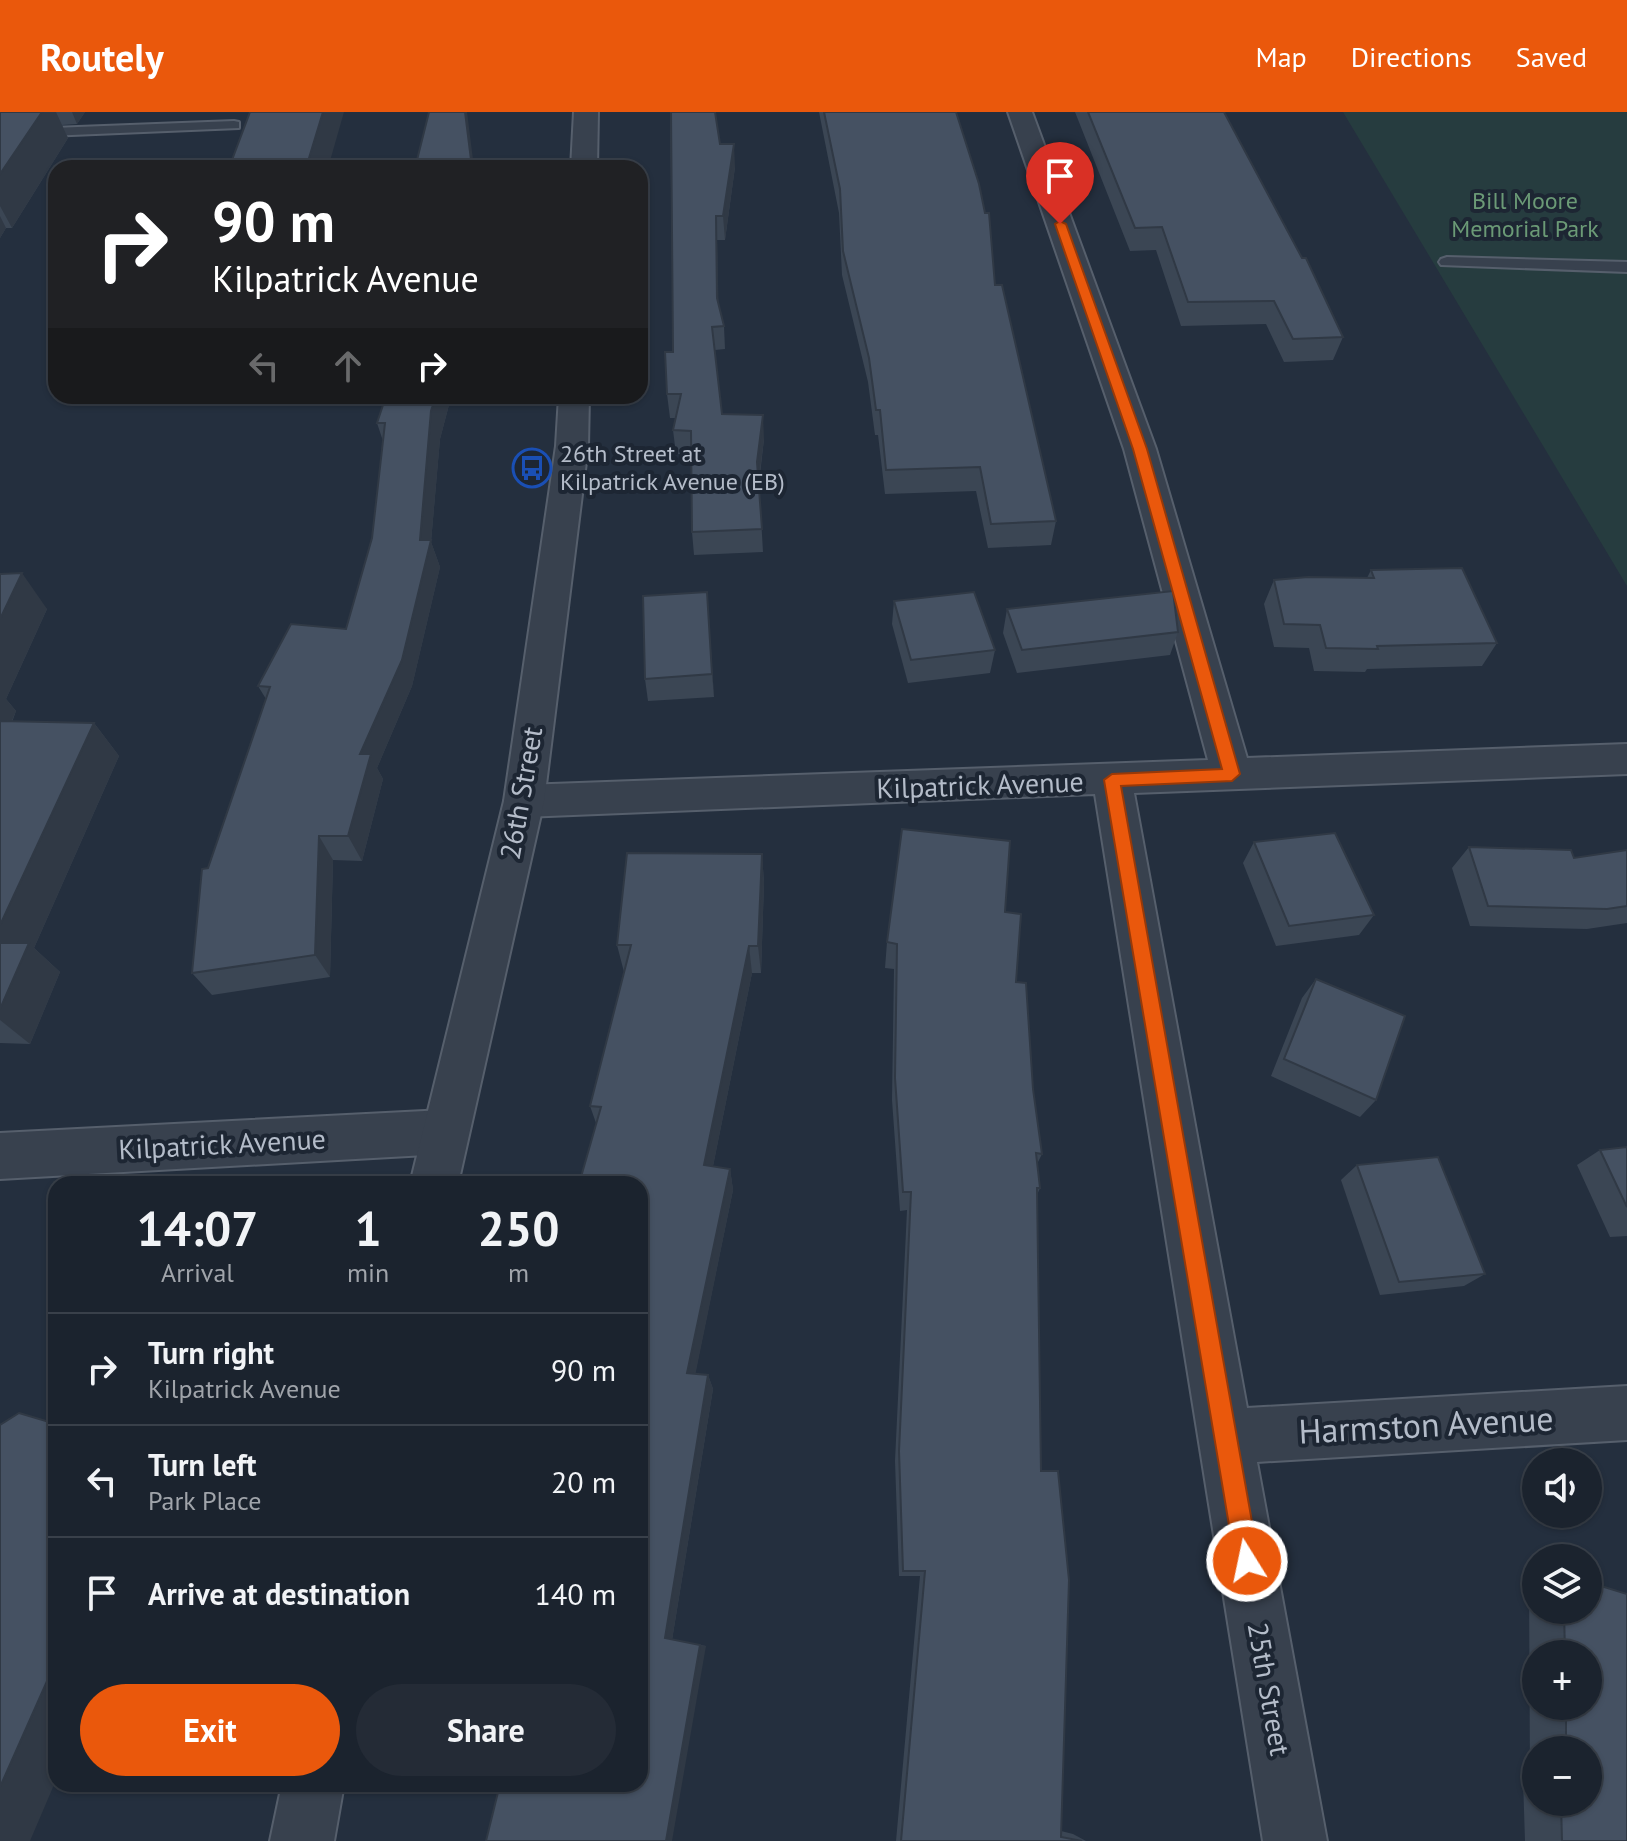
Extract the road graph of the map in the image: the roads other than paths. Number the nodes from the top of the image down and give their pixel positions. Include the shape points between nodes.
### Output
1 (586, 112) edge
2 (1020, 112) edge
3 (234, 125) dead end
4 (0, 134) edge
5 (584, 160) edge
6 (1447, 262) dead end
7 (1627, 267) edge
8 (574, 404) edge
9 (1627, 759) edge
10 (1232, 774) junction
11 (1112, 780) junction
12 (524, 801) junction
13 (444, 1132) junction
14 (0, 1156) edge
15 (436, 1176) edge
16 (1627, 1413) edge
17 (1225, 1437) junction
18 (311, 1792) edge
19 (302, 1841) edge
20 (1295, 1841) edge

1 - 5 street
2 - 10 street via 1140,449
3 - 4 lane
6 - 7 lane
8 - 12 street, 26th Street
9 - 10 street, Kilpatrick Avenue
10 - 11 street, Kilpatrick Avenue
11 - 12 street, Kilpatrick Avenue
11 - 17 street, 25th Street
12 - 13 street, 26th Street
13 - 14 street, Kilpatrick Avenue
13 - 15 street, 26th Street
16 - 17 street, Harmston Avenue
17 - 20 street, 25th Street
18 - 19 street

